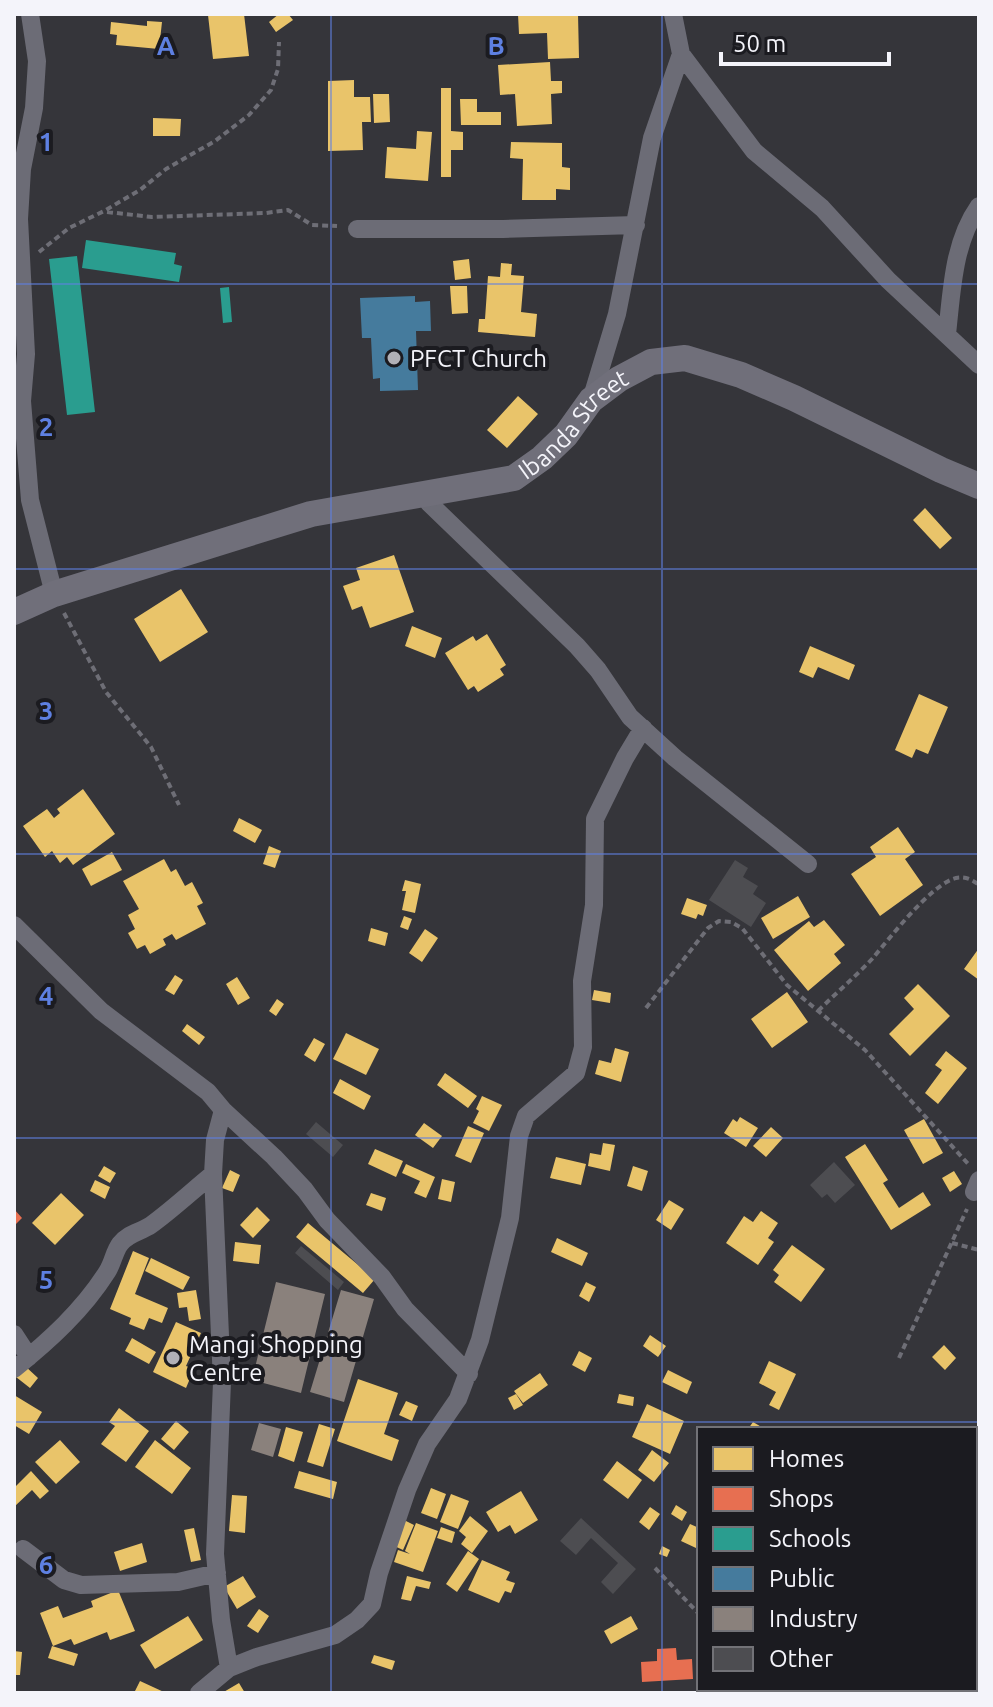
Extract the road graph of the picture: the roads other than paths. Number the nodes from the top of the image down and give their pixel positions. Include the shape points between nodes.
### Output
1 (30, 14) edge
2 (673, 14) edge
3 (681, 54) junction
4 (979, 206) edge
5 (636, 225) junction
6 (357, 229) road end
7 (947, 334) junction
8 (979, 365) edge
9 (18, 396) edge
10 (591, 400) junction
11 (979, 486) edge
12 (426, 493) junction
13 (54, 594) junction
14 (14, 612) edge
15 (643, 728) junction
16 (808, 864) dead end
17 (14, 925) edge
18 (223, 1110) junction
19 (213, 1174) junction
20 (14, 1334) edge
21 (22, 1363) edge
22 (469, 1374) junction
23 (23, 1549) dead end
24 (217, 1573) junction
25 (229, 1668) junction
26 (199, 1693) edge

1 - 9 street via 37,61 22,169 26,354
2 - 3 street
3 - 5 street via 652,138
3 - 7 street via 754,151 822,208
4 - 7 street via 958,252
5 - 6 street
5 - 10 street
7 - 8 street
9 - 13 street via 30,500
10 - 11 street, Ibanda Street via 651,362 685,358 794,398
10 - 12 street, Ibanda Street via 566,435 514,478
12 - 13 street, Ibanda Street via 311,514
12 - 15 street via 429,503 577,646
13 - 14 street, Ibanda Street
15 - 16 street
15 - 22 street via 595,819 594,905 583,960 583,1047 576,1073 526,1116 505,1243
17 - 18 street via 101,1011 201,1086
18 - 19 street
18 - 22 street via 274,1157 405,1309
19 - 21 street via 119,1244 109,1270 88,1297
19 - 24 street via 222,1382
20 - 21 street
22 - 25 street via 427,1444 407,1490 372,1604 335,1635
23 - 24 street via 64,1580 81,1585 178,1582
24 - 25 street
25 - 26 street

